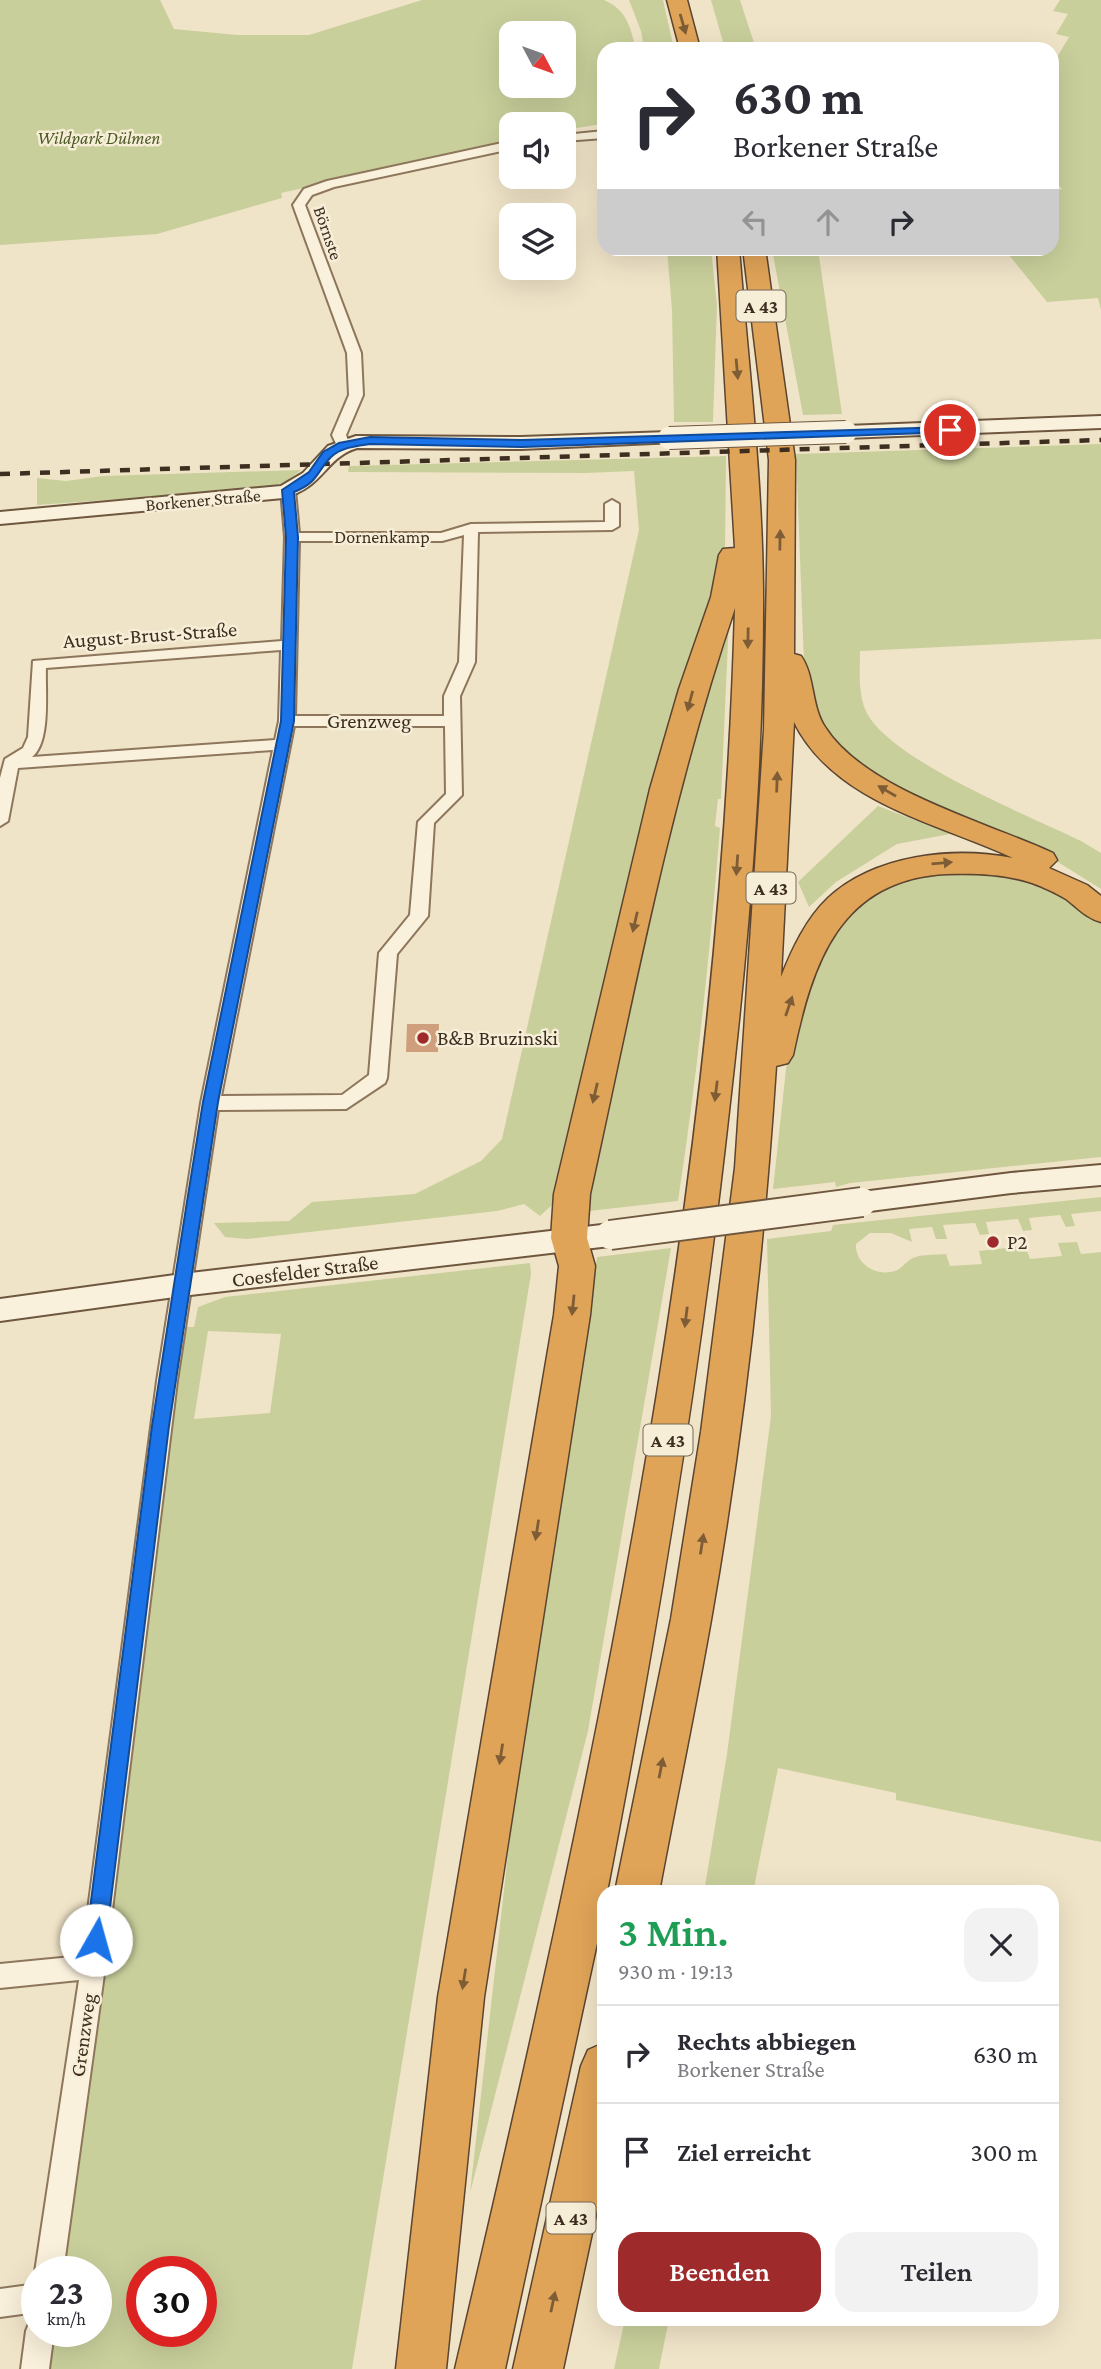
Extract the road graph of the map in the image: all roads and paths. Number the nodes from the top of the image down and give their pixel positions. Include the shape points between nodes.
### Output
1 (677, 0) edge
2 (688, 42) edge
3 (597, 135) edge
4 (576, 137) edge
5 (499, 148) edge
6 (729, 256) edge
7 (755, 256) edge
8 (1101, 422) edge
9 (343, 446) junction
10 (288, 490) junction
11 (748, 496) junction
12 (612, 504) dead end
13 (0, 518) edge
14 (471, 528) junction
15 (292, 537) junction
16 (779, 608) junction
17 (291, 645) junction
18 (287, 721) junction
19 (452, 721) junction
20 (283, 744) junction
21 (6, 764) edge
22 (0, 821) edge
23 (1101, 898) edge
24 (1101, 912) edge
25 (210, 1102) junction
26 (752, 1168) junction
27 (1101, 1175) edge
28 (590, 1236) junction
29 (182, 1285) junction
30 (0, 1310) edge
31 (638, 1885) edge
32 (93, 1967) junction
33 (0, 1976) edge
34 (597, 2098) edge
35 (51, 2256) edge
36 (21, 2300) edge
37 (0, 2303) edge
38 (38, 2347) edge
39 (35, 2369) edge
40 (422, 2369) edge
41 (480, 2369) edge
42 (538, 2369) edge

1 -> 2 highway
3 - 4 street
5 - 9 street, Börnste via 331,184 308,192 299,205 354,353 356,395 339,435
6 -> 11 highway, A 43
16 -> 7 highway, A 43 via 782,460
8 - 9 street, bridge via 488,444 370,441
9 - 10 street, Borkener Straße via 327,454 314,475
10 - 13 street, Borkener Straße
10 - 15 street, Grenzweg
11 -> 28 highway via 730,539 726,597 693,689 665,789 572,1194
11 -> 41 highway, A 43 via 747,690 734,918 681,1363 623,1700 545,2092
12 - 14 street, Dornenkamp via 612,526
14 - 15 street, Dornenkamp via 442,537
14 - 19 street via 467,662 453,696
15 - 17 street, Grenzweg
23 -> 16 highway via 1084,883 1028,852 905,802 851,771 814,733 797,692
26 -> 16 highway, A 43 via 774,844
17 - 18 street, Grenzweg
17 - 21 street, August-Brust-Straße via 38,664 36,737 30,751
18 - 19 street, Grenzweg
18 - 20 street, Grenzweg
19 - 25 street via 454,795 426,822 419,916 388,953 378,1078 346,1102
20 - 21 street
20 - 25 street, Grenzweg
21 - 22 street
26 -> 24 highway via 783,1023 809,949 823,924 849,897 890,874 918,865 954,862 987,864 1042,877
25 - 29 street, Grenzweg
31 -> 26 highway, A 43 via 691,1619 720,1432
27 - 28 street, Coesfelder Straße, bridge
28 - 29 street, Coesfelder Straße
28 -> 40 highway via 577,1266 461,1997
29 - 30 street, Coesfelder Straße
29 - 32 street, Grenzweg via 160,1426
32 - 33 street
32 - 35 street, Grenzweg
42 -> 34 highway, A 43
36 - 37 street
38 - 39 street

